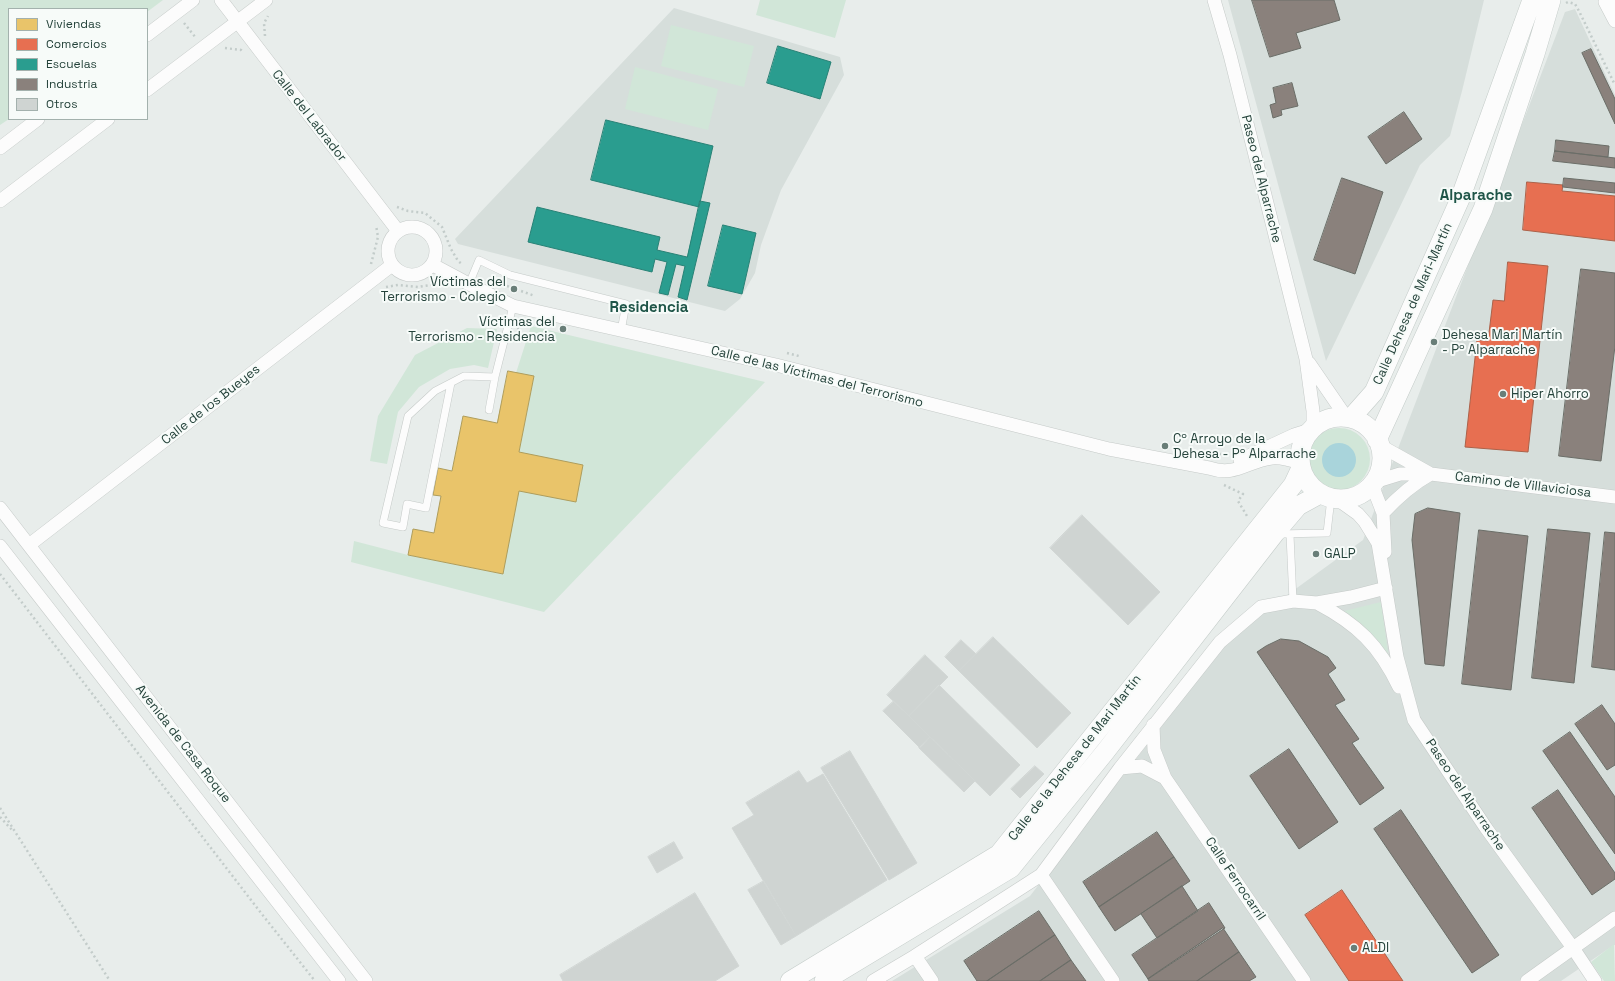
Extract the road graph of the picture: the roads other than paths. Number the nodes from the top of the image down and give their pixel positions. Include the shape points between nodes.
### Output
1 (193, 0) edge
2 (221, 0) edge
3 (1214, 0) edge
4 (1521, 0) edge
5 (1532, 0) edge
6 (1604, 0) edge
7 (1612, 0) edge
8 (1556, 2) edge
9 (268, 6) edge
10 (1615, 8) edge
11 (1615, 21) edge
12 (237, 22) junction
13 (148, 34) edge
14 (1515, 48) junction
15 (148, 89) edge
16 (37, 120) edge
17 (107, 120) edge
18 (0, 148) edge
19 (0, 201) edge
20 (398, 231) junction
21 (433, 264) junction
22 (392, 265) junction
23 (470, 284) junction
24 (513, 306) junction
25 (621, 330) junction
26 (1306, 359) junction
27 (495, 377) junction
28 (451, 383) junction
29 (489, 410) dead end
30 (1348, 418) junction
31 (1312, 429) junction
32 (1378, 442) junction
33 (1300, 465) junction
34 (1209, 468) junction
35 (1431, 474) junction
36 (1373, 483) junction
37 (1329, 497) junction
38 (1615, 497) edge
39 (0, 508) edge
40 (1383, 514) junction
41 (1282, 534) junction
42 (0, 546) edge
43 (29, 546) junction
44 (1386, 588) junction
45 (1293, 600) junction
46 (1317, 603) junction
47 (1414, 720) junction
48 (1153, 725) junction
49 (1120, 768) junction
50 (1165, 778) junction
51 (1040, 875) junction
52 (1615, 918) edge
53 (1573, 948) junction
54 (915, 956) junction
55 (339, 981) edge
56 (366, 981) edge
57 (790, 981) edge
58 (824, 981) edge
59 (873, 981) edge
60 (932, 981) edge
61 (1113, 981) edge
62 (1304, 981) edge
63 (1528, 981) edge
64 (1595, 981) edge

1 - 13 street
2 - 12 street, Calle del Labrador
3 - 26 street, Paseo del Alparrache
4 - 14 street, Calle Dehesa de Mari-Martín
5 - 14 street, Calle Dehesa de Mari-Martín
6 - 11 street
7 - 10 street
8 - 32 street via 1544,26 1483,209
9 - 12 street
12 - 15 street
12 - 20 street, Calle del Labrador
14 - 30 street, Calle Dehesa de Mari-Martín via 1460,199 1385,369 1370,397
16 - 18 street
17 - 19 street
20 - 21 street via 417,226 433,236 437,255
20 - 22 street via 391,238 388,247
21 - 22 street via 418,275 399,272
21 - 23 street, Calle de las Víctimas del Terrorismo
22 - 43 street, Calle de los Bueyes
23 - 24 street, Calle de las Víctimas del Terrorismo
23 - 25 lane via 479,260 510,275 626,304
24 - 25 street, Calle de las Víctimas del Terrorismo
24 - 27 lane
25 - 34 street, Calle de las Víctimas del Terrorismo via 776,365 1109,450
26 - 30 street, Paseo del Alparrache
26 - 31 street, Paseo del Alparrache via 1313,411
27 - 28 lane via 464,376
27 - 29 lane
28 - 28 lane via 435,391 408,416 383,523 403,527 408,504 426,508
30 - 31 street via 1334,417 1322,421
30 - 32 street via 1366,426
31 - 33 street via 1300,451
31 - 34 street, Calle de las Víctimas del Terrorismo via 1238,460
32 - 35 street, Camino de Villaviciosa
32 - 36 street via 1382,457 1380,470
33 - 34 street, Calle de las Víctimas del Terrorismo via 1284,458 1273,458 1230,471
33 - 37 street via 1312,487
33 - 57 street, Calle de la Dehesa de Mari Martín via 1293,485 999,854
35 - 36 street, Camino de Villaviciosa via 1400,474
35 - 38 street, Camino de Villaviciosa
35 - 40 street via 1412,485
36 - 37 street via 1362,493 1350,498
36 - 40 street, Paseo del Alparrache
37 - 41 street, Calle de la Dehesa de Mari Martín via 1298,506
37 - 41 lane via 1327,533
37 - 44 street, Paseo del Alparrache via 1358,514 1365,522 1378,543
39 - 43 street, Avenida de Casa Roque
40 - 44 street, Paseo del Alparrache
41 - 45 lane
41 - 58 street, Calle de la Dehesa de Mari Martín via 1012,868
42 - 55 street, Avenida de Casa Roque
43 - 56 street, Avenida de Casa Roque
44 - 46 street
44 - 47 street, Paseo del Alparrache via 1397,657
45 - 46 street
45 - 48 street via 1261,607 1220,642
46 - 47 street via 1331,610 1368,638 1394,676
47 - 53 street, Paseo del Alparrache via 1486,828
48 - 49 street
48 - 50 street, Calle Ferrocarril via 1154,750
49 - 50 street, Calle Ferrocarril via 1142,766
49 - 51 street
50 - 62 street, Calle Ferrocarril
51 - 54 street
51 - 61 street
52 - 53 street
53 - 63 street
53 - 64 street, Paseo del Alparrache
54 - 59 street
54 - 60 street

